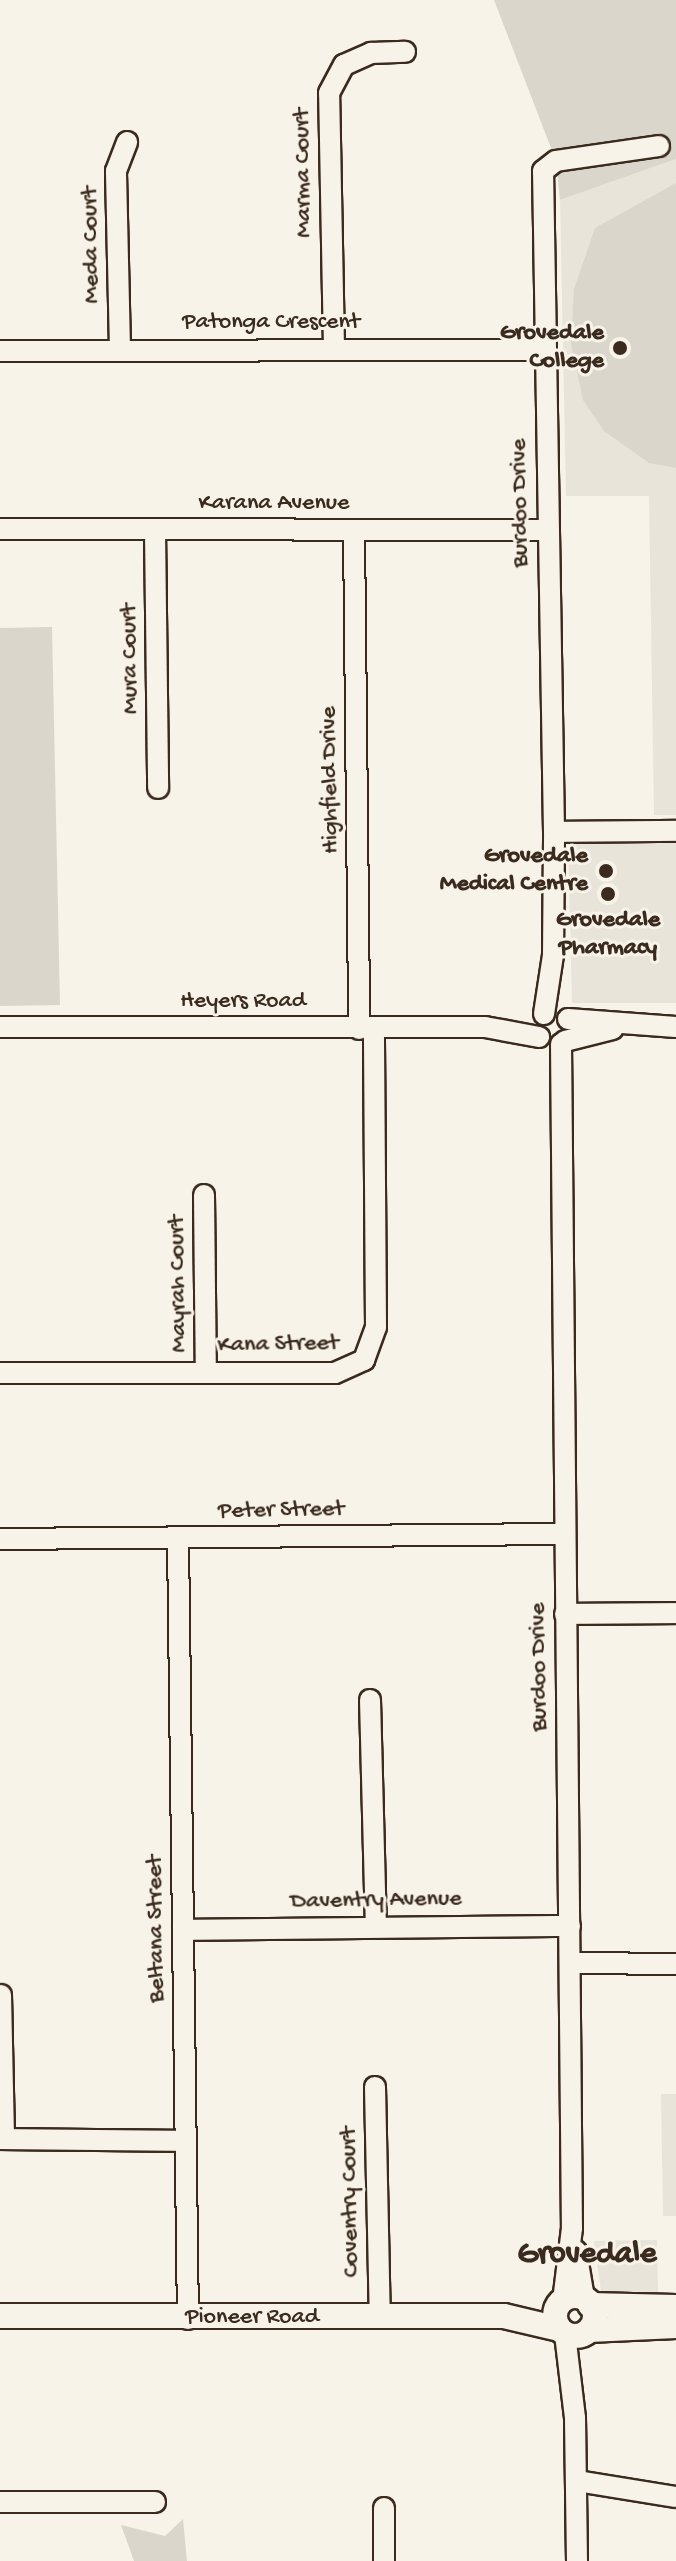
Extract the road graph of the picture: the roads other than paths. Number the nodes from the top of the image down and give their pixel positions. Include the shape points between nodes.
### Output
1 (405, 52) dead end
2 (127, 142) dead end
3 (659, 146) dead end
4 (334, 348) junction
5 (120, 349) junction
6 (543, 350) junction
7 (0, 351) edge
8 (0, 529) edge
9 (155, 530) junction
10 (354, 530) junction
11 (547, 530) junction
12 (158, 788) dead end
13 (676, 831) edge
14 (554, 832) junction
15 (0, 1027) edge
16 (676, 1027) edge
17 (367, 1029) junction
18 (553, 1029) junction
19 (204, 1195) dead end
20 (0, 1373) edge
21 (206, 1373) junction
22 (563, 1534) junction
23 (178, 1538) junction
24 (0, 1539) edge
25 (676, 1613) edge
26 (565, 1614) junction
27 (370, 1700) dead end
28 (376, 1926) junction
29 (570, 1926) junction
30 (183, 1930) junction
31 (570, 1963) junction
32 (676, 1964) edge
33 (1, 1995) edge
34 (375, 2087) dead end
35 (2, 2139) edge
36 (185, 2141) junction
37 (575, 2302) junction
38 (676, 2307) edge
39 (0, 2316) edge
40 (504, 2316) junction
41 (380, 2317) junction
42 (188, 2319) junction
43 (676, 2326) edge
44 (574, 2332) junction
45 (577, 2481) junction
46 (676, 2497) edge
47 (0, 2502) edge
48 (155, 2502) dead end
49 (384, 2508) dead end
50 (384, 2561) edge
51 (577, 2561) edge

1 - 4 street, Marma Court via 371,53 344,65 329,93
2 - 5 street, Meda Court via 116,171
3 - 6 street, Burdoo Drive via 556,161 543,171
4 - 5 street, Patonga Crescent
4 - 6 street, Patonga Crescent
5 - 7 street, Patonga Crescent
6 - 11 street, Burdoo Drive
8 - 9 street, Karana Avenue
9 - 10 street, Karana Avenue
9 - 12 street, Mura Court
10 - 11 street, Karana Avenue
10 - 17 street, Highfield Drive
11 - 14 street, Burdoo Drive
13 - 14 street
14 - 18 street, Burdoo Drive
15 - 17 street, Heyers Road
16 - 18 street, Heyers Road
17 - 18 street, Heyers Road
17 - 21 street, Kana Street via 372,1345 364,1360 335,1373
18 - 22 street, Burdoo Drive
19 - 21 street, Mayrah Court
20 - 21 street, Kana Street
22 - 23 street, Peter Street
22 - 26 street, Burdoo Drive
23 - 24 street, Peter Street
23 - 30 street, Beltana Street
25 - 26 street
26 - 29 street, Burdoo Drive
27 - 28 street
28 - 29 street, Daventry Avenue
28 - 30 street, Daventry Avenue
29 - 31 street, Burdoo Drive
30 - 36 street, Beltana Street
31 - 32 street
31 - 37 street, Burdoo Drive
33 - 35 street
34 - 41 street, Coventry Court
35 - 36 street
36 - 42 street, Beltana Street
37 - 38 main road, Pioneer Road
37 - 40 main road, Pioneer Road
37 - 44 main road
37 - 44 main road
39 - 42 main road, Pioneer Road
40 - 41 main road, Pioneer Road
40 - 44 main road, Pioneer Road
41 - 42 main road, Pioneer Road
43 - 44 main road, Pioneer Road
44 - 45 street
45 - 46 street
45 - 51 street
47 - 48 street
49 - 50 street

